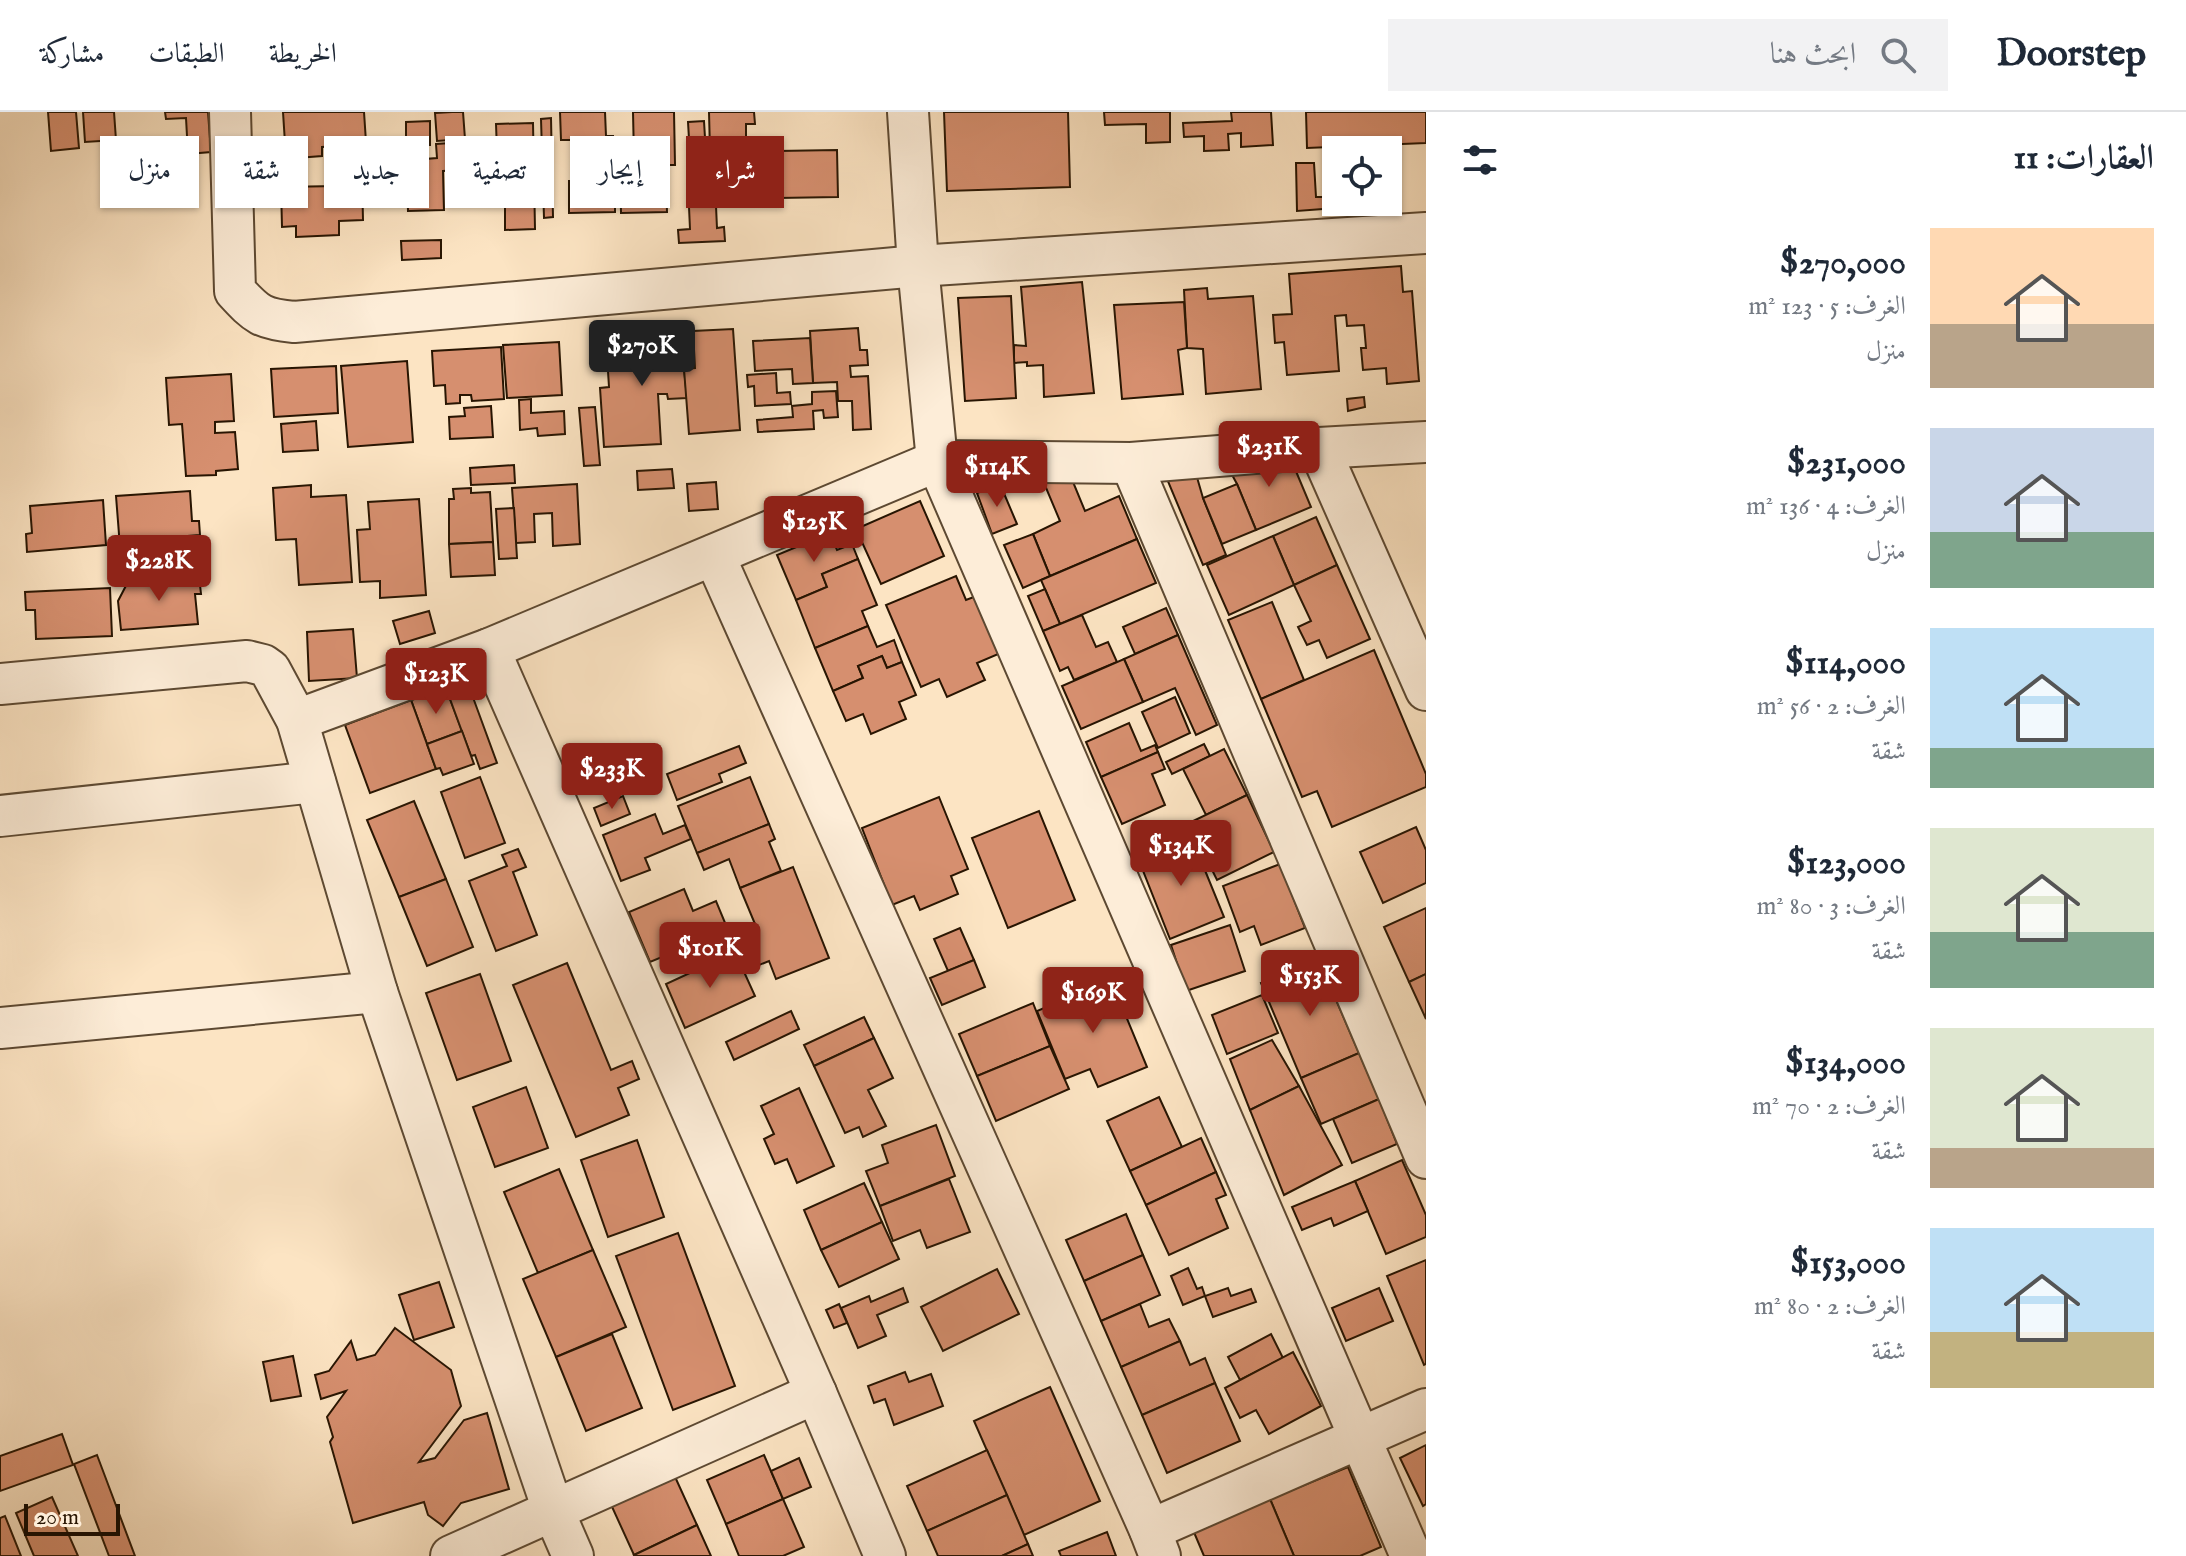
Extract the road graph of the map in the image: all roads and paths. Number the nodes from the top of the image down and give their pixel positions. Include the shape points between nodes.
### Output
1 (230, 112) edge
2 (908, 112) edge
3 (1426, 233) edge
4 (918, 266) junction
5 (1426, 442) edge
6 (1319, 448) junction
7 (937, 461) junction
8 (1131, 463) junction
9 (714, 555) junction
10 (489, 649) junction
11 (0, 684) edge
12 (1426, 690) edge
13 (297, 720) junction
14 (315, 782) junction
15 (0, 816) edge
16 (377, 992) junction
17 (0, 1028) edge
18 (1424, 1150) edge
19 (816, 1393) junction
20 (1426, 1409) edge
21 (1361, 1438) junction
22 (553, 1510) junction
23 (1155, 1543) edge
24 (451, 1556) edge
25 (573, 1556) edge
26 (885, 1556) edge
27 (1411, 1556) edge

1 - 4 street via 235,291 268,319 294,322
2 - 4 street
3 - 4 street
4 - 7 street
5 - 6 street
6 - 8 street
6 - 12 street
7 - 8 street
7 - 9 street
7 - 21 street
8 - 18 street
9 - 10 street
9 - 23 street
10 - 13 street
10 - 19 street
11 - 13 street via 247,661 270,670
13 - 14 street
14 - 15 street
14 - 16 street
16 - 17 street
16 - 22 street
19 - 22 street
19 - 26 street
20 - 21 street
21 - 23 street
21 - 27 street
22 - 24 street
22 - 25 street

